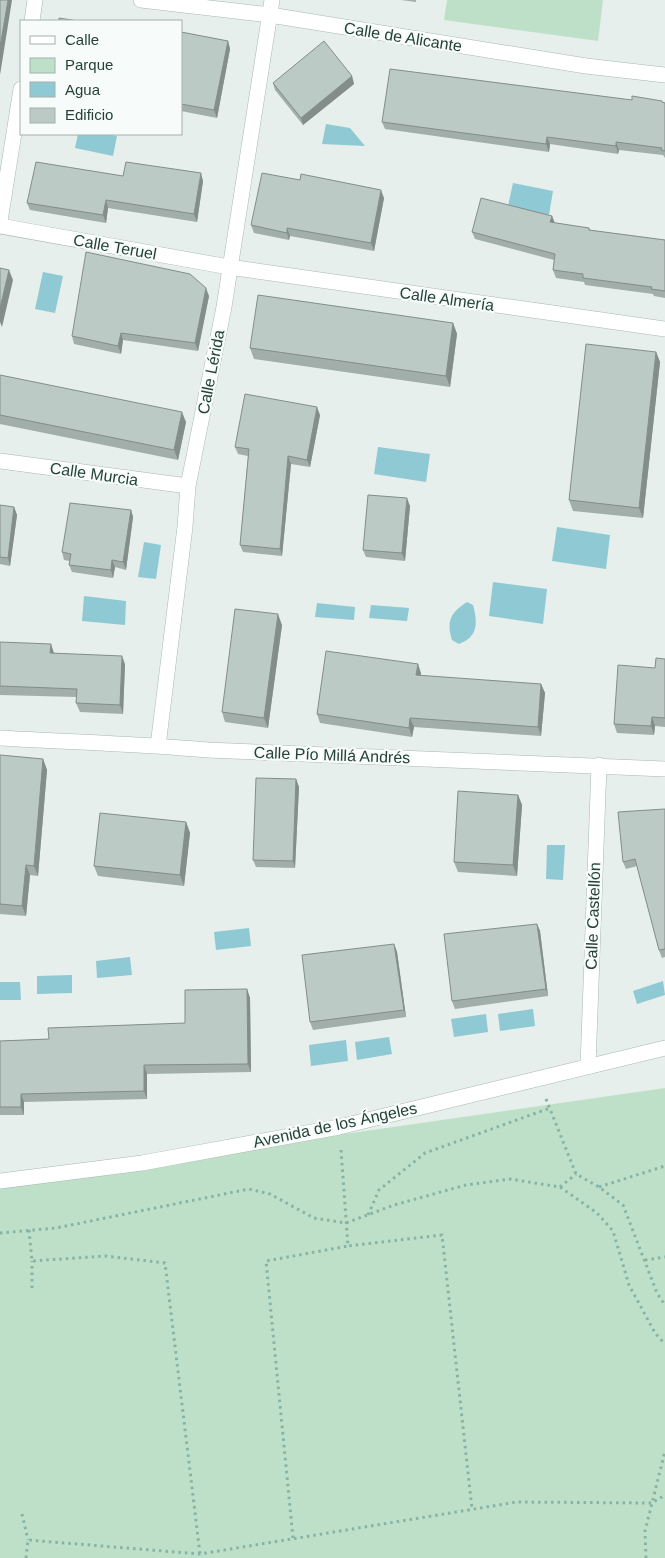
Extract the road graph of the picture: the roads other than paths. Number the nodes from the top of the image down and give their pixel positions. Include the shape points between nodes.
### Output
1 (35, 0) edge
2 (142, 0) edge
3 (272, 0) edge
4 (270, 16) junction
5 (32, 20) edge
6 (665, 75) edge
7 (20, 95) edge
8 (0, 221) edge
9 (0, 226) edge
10 (230, 267) junction
11 (665, 329) edge
12 (0, 461) edge
13 (188, 486) junction
14 (0, 738) edge
15 (158, 746) junction
16 (599, 766) junction
17 (665, 769) edge
18 (665, 1048) edge
19 (588, 1066) junction
20 (0, 1181) edge

1 - 5 street
2 - 4 street, Calle de Alicante
3 - 4 street, Calle Lérida
4 - 6 street, Calle de Alicante via 586,66
4 - 10 street, Calle Lérida
7 - 8 street
9 - 10 street, Calle Teruel
10 - 11 street, Calle Almería
10 - 13 street, Calle Lérida
12 - 13 street, Calle Murcia
13 - 15 street, Calle Lérida
14 - 15 street, Calle Pío Millá Andrés
15 - 16 street, Calle Pío Millá Andrés
16 - 17 street, Calle Pío Millá Andrés
16 - 19 street, Calle Castellón
18 - 19 street, Avenida de los Ángeles
19 - 20 street, Avenida de los Ángeles via 339,1127 142,1163

